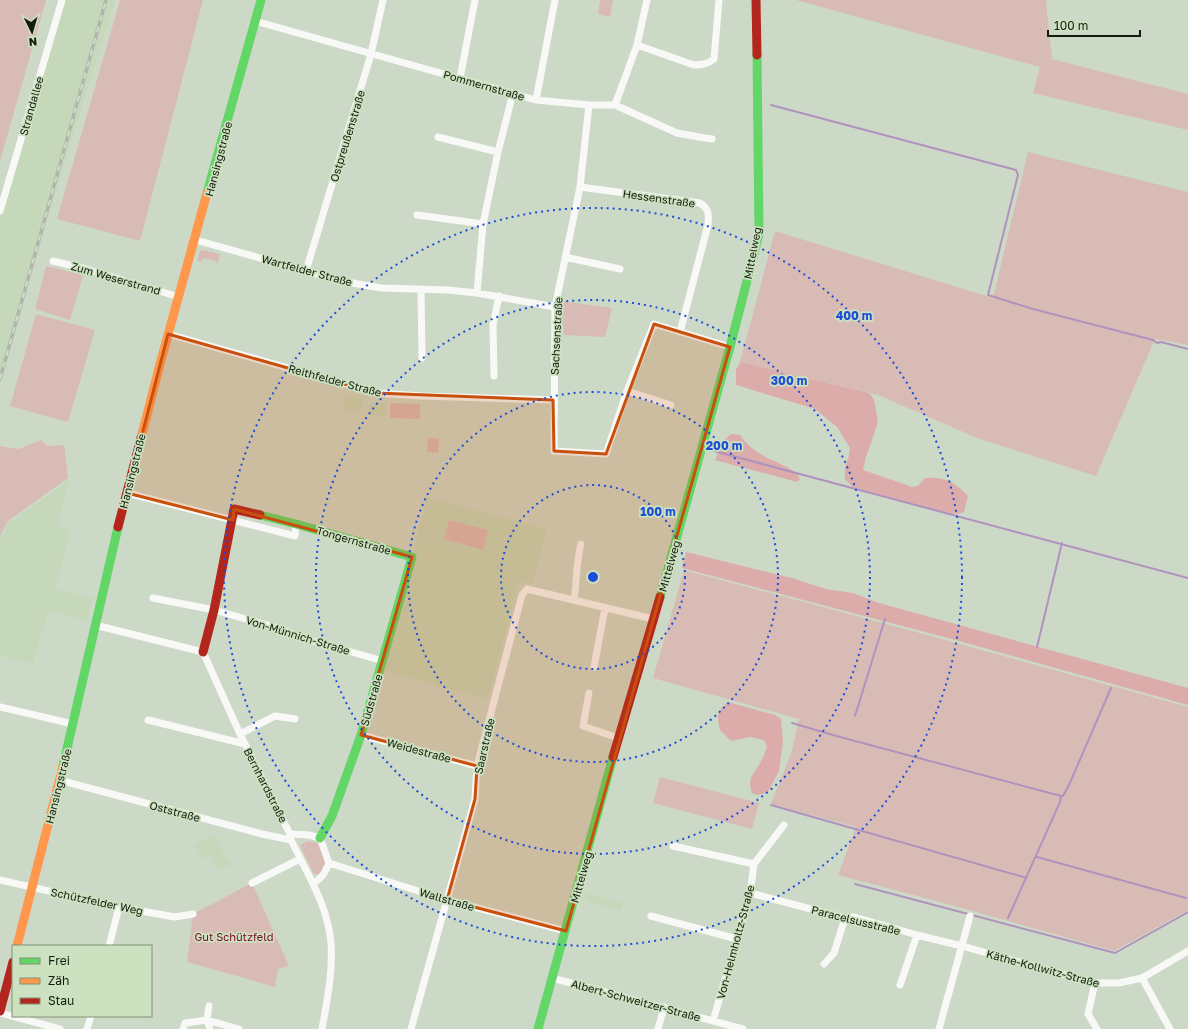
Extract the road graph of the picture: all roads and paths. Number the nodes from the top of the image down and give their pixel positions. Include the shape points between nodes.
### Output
1 (62, 0) edge
2 (261, 0) edge
3 (383, 0) edge
4 (474, 0) edge
5 (555, 0) edge
6 (646, 0) edge
7 (719, 0) edge
8 (756, 0) edge
9 (255, 21) junction
10 (637, 45) junction
11 (371, 54) junction
12 (460, 78) junction
13 (513, 93) junction
14 (536, 100) junction
15 (589, 105) junction
16 (615, 105) junction
17 (438, 137) dead end
18 (712, 139) dead end
19 (498, 152) junction
20 (580, 187) junction
21 (0, 211) edge
22 (417, 216) dead end
23 (483, 224) junction
24 (196, 240) junction
25 (565, 257) junction
26 (53, 261) dead end
27 (620, 270) dead end
28 (306, 271) junction
29 (421, 290) junction
30 (477, 293) junction
31 (500, 296) junction
32 (179, 297) junction
33 (555, 307) junction
34 (680, 332) junction
35 (168, 334) junction
36 (730, 347) junction
37 (422, 358) dead end
38 (494, 376) dead end
39 (627, 391) junction
40 (553, 400) junction
41 (671, 406) dead end
42 (127, 492) junction
43 (233, 520) junction
44 (581, 544) dead end
45 (412, 557) joint
46 (153, 598) dead end
47 (574, 600) junction
48 (605, 608) junction
49 (214, 610) junction
50 (653, 619) junction
51 (95, 625) junction
52 (203, 652) junction
53 (383, 661) junction
54 (594, 667) dead end
55 (589, 693) dead end
56 (0, 707) edge
57 (295, 719) dead end
58 (148, 720) dead end
59 (73, 724) junction
60 (240, 734) junction
61 (361, 735) junction
62 (618, 738) junction
63 (245, 744) junction
64 (477, 766) junction
65 (59, 780) junction
66 (784, 825) dead end
67 (290, 837) junction
68 (320, 838) junction
69 (673, 846) dead end
70 (300, 859) junction
71 (329, 863) junction
72 (754, 864) junction
73 (0, 880) edge
74 (252, 883) dead end
75 (313, 883) junction
76 (33, 887) junction
77 (750, 893) junction
78 (447, 900) junction
79 (119, 907) junction
80 (194, 914) dead end
81 (652, 916) dead end
82 (970, 916) dead end
83 (845, 918) junction
84 (566, 931) junction
85 (917, 935) junction
86 (737, 939) junction
87 (17, 945) edge
88 (109, 945) edge
89 (962, 946) junction
90 (1188, 951) edge
91 (824, 964) dead end
92 (12, 966) edge
93 (552, 978) junction
94 (1142, 978) junction
95 (1095, 984) junction
96 (900, 985) dead end
97 (209, 1006) dead end
98 (664, 1007) junction
99 (0, 1012) edge
100 (12, 1015) edge
101 (18, 1017) edge
102 (91, 1017) edge
103 (207, 1020) junction
104 (713, 1021) junction
105 (60, 1029) edge
106 (87, 1029) edge
107 (183, 1029) edge
108 (210, 1029) edge
109 (239, 1029) edge
110 (322, 1029) edge
111 (411, 1029) edge
112 (538, 1029) edge
113 (658, 1029) edge
114 (743, 1029) edge
115 (939, 1029) edge
116 (1097, 1029) edge
117 (1170, 1029) edge

1 - 21 street, Strandallee
2 - 9 street, Hansingstraße
3 - 11 street, Ostpreußenstraße
4 - 12 street
5 - 14 street
6 - 10 street
7 - 10 street via 714,59 711,62 694,65
8 - 36 street, Mittelweg via 759,234
9 - 11 street, Pommernstraße
9 - 24 street, Hansingstraße
10 - 16 street
11 - 12 street, Pommernstraße
11 - 28 street, Ostpreußenstraße
12 - 13 street, Pommernstraße
13 - 14 street, Pommernstraße
13 - 19 street
14 - 15 street, Pommernstraße
15 - 16 street, Pommernstraße
15 - 20 street, Sachsenstraße
16 - 18 street, Pommernstraße via 677,133
17 - 19 street
19 - 23 street
20 - 25 street, Sachsenstraße
20 - 34 street, Hessenstraße via 700,203 706,208 709,216 708,225
22 - 23 street
23 - 30 street
24 - 28 street, Wartfelder Straße
24 - 32 street, Hansingstraße
25 - 27 street
25 - 33 street, Sachsenstraße
26 - 32 street, Zum Weserstrand
28 - 29 street, Wartfelder Straße via 341,281 381,288
29 - 30 street, Wartfelder Straße
29 - 37 street
30 - 31 street, Wartfelder Straße
31 - 33 street, Wartfelder Straße
31 - 38 street via 493,325
32 - 35 street, Hansingstraße
33 - 40 street, Sachsenstraße
34 - 36 street, Sachsenstraße
34 - 39 street, Sachsenstraße via 654,324
35 - 40 street, Reithfelder Straße via 376,393
35 - 42 street, Hansingstraße
36 - 50 street, Mittelweg
39 - 40 street, Sachsenstraße via 606,454 554,451
39 - 41 street
42 - 43 street
42 - 51 street, Hansingstraße
43 - 45 street, Tongernstraße via 234,509
43 - 49 street
44 - 47 street via 577,558
45 - 53 street, Südstraße
46 - 49 street, Von-Münnich-Straße
47 - 48 street, Saarstraße
47 - 64 street, Saarstraße via 527,589 522,595
48 - 50 street, Saarstraße
48 - 54 street
49 - 52 street
49 - 53 street, Von-Münnich-Straße
50 - 62 street, Mittelweg
51 - 52 street
51 - 59 street, Hansingstraße
52 - 60 street, Bernhardstraße
53 - 61 street, Südstraße
55 - 62 street via 583,726
56 - 59 street
57 - 60 street via 275,716
58 - 63 street
59 - 65 street, Hansingstraße
60 - 63 street, Bernhardstraße
61 - 64 street, Weidestraße
61 - 68 street, Südstraße via 332,816
62 - 84 street, Mittelweg
63 - 67 street, Bernhardstraße
64 - 78 street, Saarstraße via 475,799
65 - 67 street, Oststraße via 262,834
65 - 76 street, Hansingstraße
66 - 72 street, Von-Helmholtz-Straße
67 - 68 street, Oststraße via 309,835
67 - 70 street, Bernhardstraße
68 - 71 street
69 - 72 street
70 - 74 street
70 - 75 street, Bernhardstraße
71 - 75 street via 320,879
71 - 78 street, Wallstraße
72 - 77 street, Von-Helmholtz-Straße
73 - 76 street, Schützfelder Weg
75 - 110 street, Bernhardstraße via 325,914 331,943 329,989
76 - 79 street, Schützfelder Weg
76 - 87 street, Hansingstraße
77 - 83 street, Paracelsusstraße
77 - 86 street, Von-Helmholtz-Straße
78 - 84 street, Wallstraße
78 - 111 street, Saarstraße
79 - 80 street, Schützfelder Weg via 175,917
79 - 88 street
81 - 86 street
82 - 89 street
83 - 85 street, Paracelsusstraße via 854,917
83 - 91 street via 834,953
84 - 93 street, Mittelweg
85 - 89 street, Paracelsusstraße
85 - 96 street
86 - 104 street, Von-Helmholtz-Straße
89 - 95 street, Käthe-Kollwitz-Straße
89 - 115 street
90 - 94 street, Käthe-Kollwitz-Straße
92 - 99 street
93 - 98 street, Albert-Schweitzer-Straße
93 - 112 street, Mittelweg
94 - 95 street, Käthe-Kollwitz-Straße via 1119,983
94 - 117 street
95 - 116 street via 1088,1014
97 - 103 street
98 - 104 street, Albert-Schweitzer-Straße
98 - 113 street
99 - 100 street
101 - 105 street
102 - 106 street
103 - 107 street via 186,1023
103 - 108 street
103 - 109 street
104 - 114 street, Albert-Schweitzer-Straße

